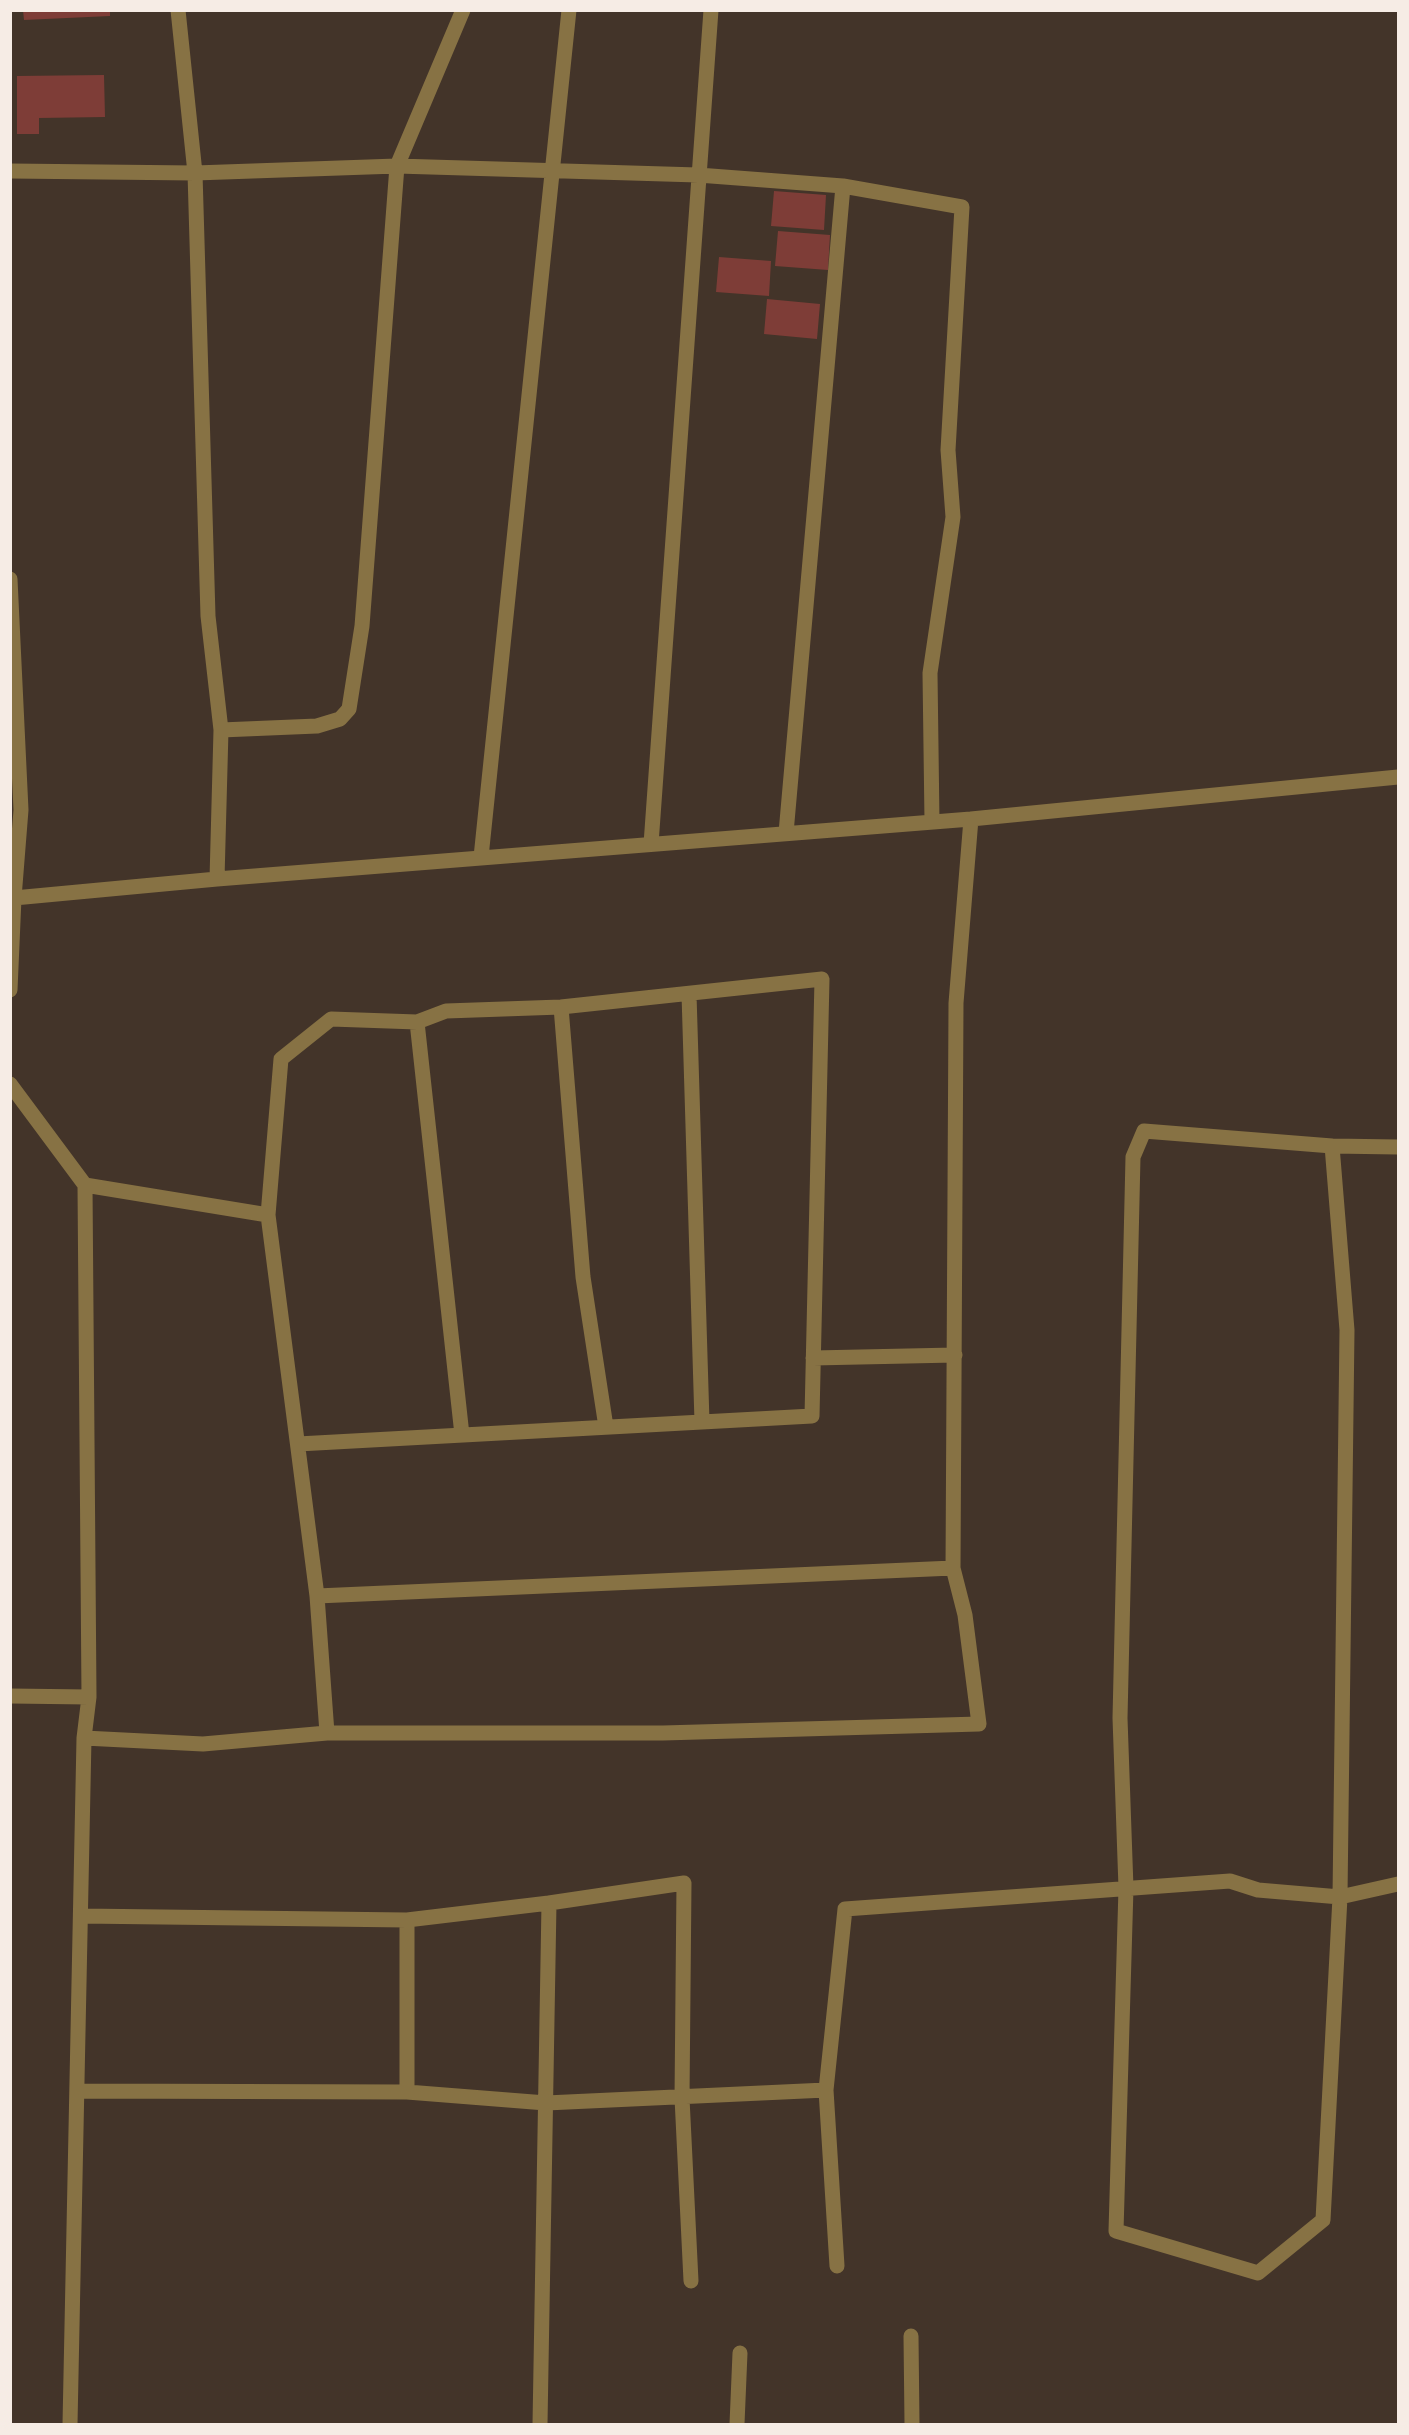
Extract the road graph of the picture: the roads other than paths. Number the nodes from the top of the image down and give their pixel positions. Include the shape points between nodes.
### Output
1 (178, 10) edge
2 (463, 10) edge
3 (569, 10) edge
4 (711, 10) edge
5 (397, 166) junction
6 (10, 171) edge
7 (554, 171) junction
8 (195, 173) junction
9 (698, 175) junction
10 (843, 186) junction
11 (10, 579) edge
12 (221, 730) junction
13 (1398, 777) edge
14 (971, 819) junction
15 (932, 822) junction
16 (786, 833) junction
17 (651, 844) junction
18 (481, 857) junction
19 (217, 879) junction
20 (14, 898) junction
21 (10, 990) edge
22 (689, 994) junction
23 (561, 1007) junction
24 (417, 1022) junction
25 (10, 1084) edge
26 (1332, 1146) junction
27 (1398, 1147) edge
28 (85, 1185) junction
29 (268, 1215) junction
30 (955, 1355) junction
31 (813, 1358) junction
32 (702, 1422) junction
33 (606, 1427) junction
34 (462, 1435) junction
35 (298, 1444) junction
36 (953, 1568) junction
37 (317, 1596) junction
38 (10, 1696) edge
39 (89, 1697) junction
40 (327, 1733) junction
41 (84, 1738) junction
42 (1398, 1884) edge
43 (1126, 1888) junction
44 (1340, 1897) junction
45 (549, 1903) junction
46 (81, 1916) junction
47 (407, 1920) junction
48 (826, 2090) junction
49 (77, 2091) junction
50 (407, 2092) junction
51 (682, 2098) junction
52 (546, 2103) junction
53 (837, 2266) dead end
54 (691, 2281) dead end
55 (911, 2336) dead end
56 (740, 2353) dead end
57 (70, 2424) edge
58 (540, 2424) edge
59 (737, 2424) edge
60 (912, 2424) edge

1 - 8 street
2 - 5 street
3 - 7 street
4 - 9 street
5 - 7 street
5 - 8 street
5 - 12 street via 362,626 349,709 340,719 317,726
6 - 8 street
7 - 9 street
7 - 18 street
8 - 12 street via 208,616
9 - 10 street
9 - 17 street
10 - 15 street via 962,207 948,450 954,516 930,673
10 - 16 street
11 - 20 street via 21,810
12 - 19 street
13 - 14 street
14 - 15 street
14 - 30 street via 956,1003
15 - 16 street
16 - 17 street
17 - 18 street
18 - 19 street
19 - 20 street
20 - 21 street
22 - 23 street
22 - 31 street via 822,979
22 - 32 street
23 - 24 street via 446,1011
23 - 33 street via 583,1277
24 - 29 street via 331,1019 281,1059
24 - 34 street
25 - 28 street
26 - 27 street
26 - 43 street via 1144,1131 1133,1157 1120,1718
26 - 44 street via 1347,1330
28 - 29 street
28 - 39 street
29 - 35 street
30 - 31 street
30 - 36 street
31 - 32 street via 812,1416
32 - 33 street
33 - 34 street
34 - 35 street
35 - 37 street
36 - 37 street
36 - 40 street via 965,1615 979,1724 663,1733
37 - 40 street
38 - 39 street
39 - 41 street
40 - 41 street via 202,1744
41 - 46 street
42 - 44 street
43 - 44 street via 1230,1881 1258,1890
43 - 44 street via 1116,2231 1258,2274 1323,2220
43 - 48 street via 845,1910
45 - 47 street
45 - 51 street via 684,1883
45 - 52 street
46 - 47 street
46 - 49 street
47 - 50 street
48 - 51 street
48 - 53 street
49 - 50 street
49 - 57 street
50 - 52 street
51 - 52 street
51 - 54 street
52 - 58 street
55 - 60 street
56 - 59 street

